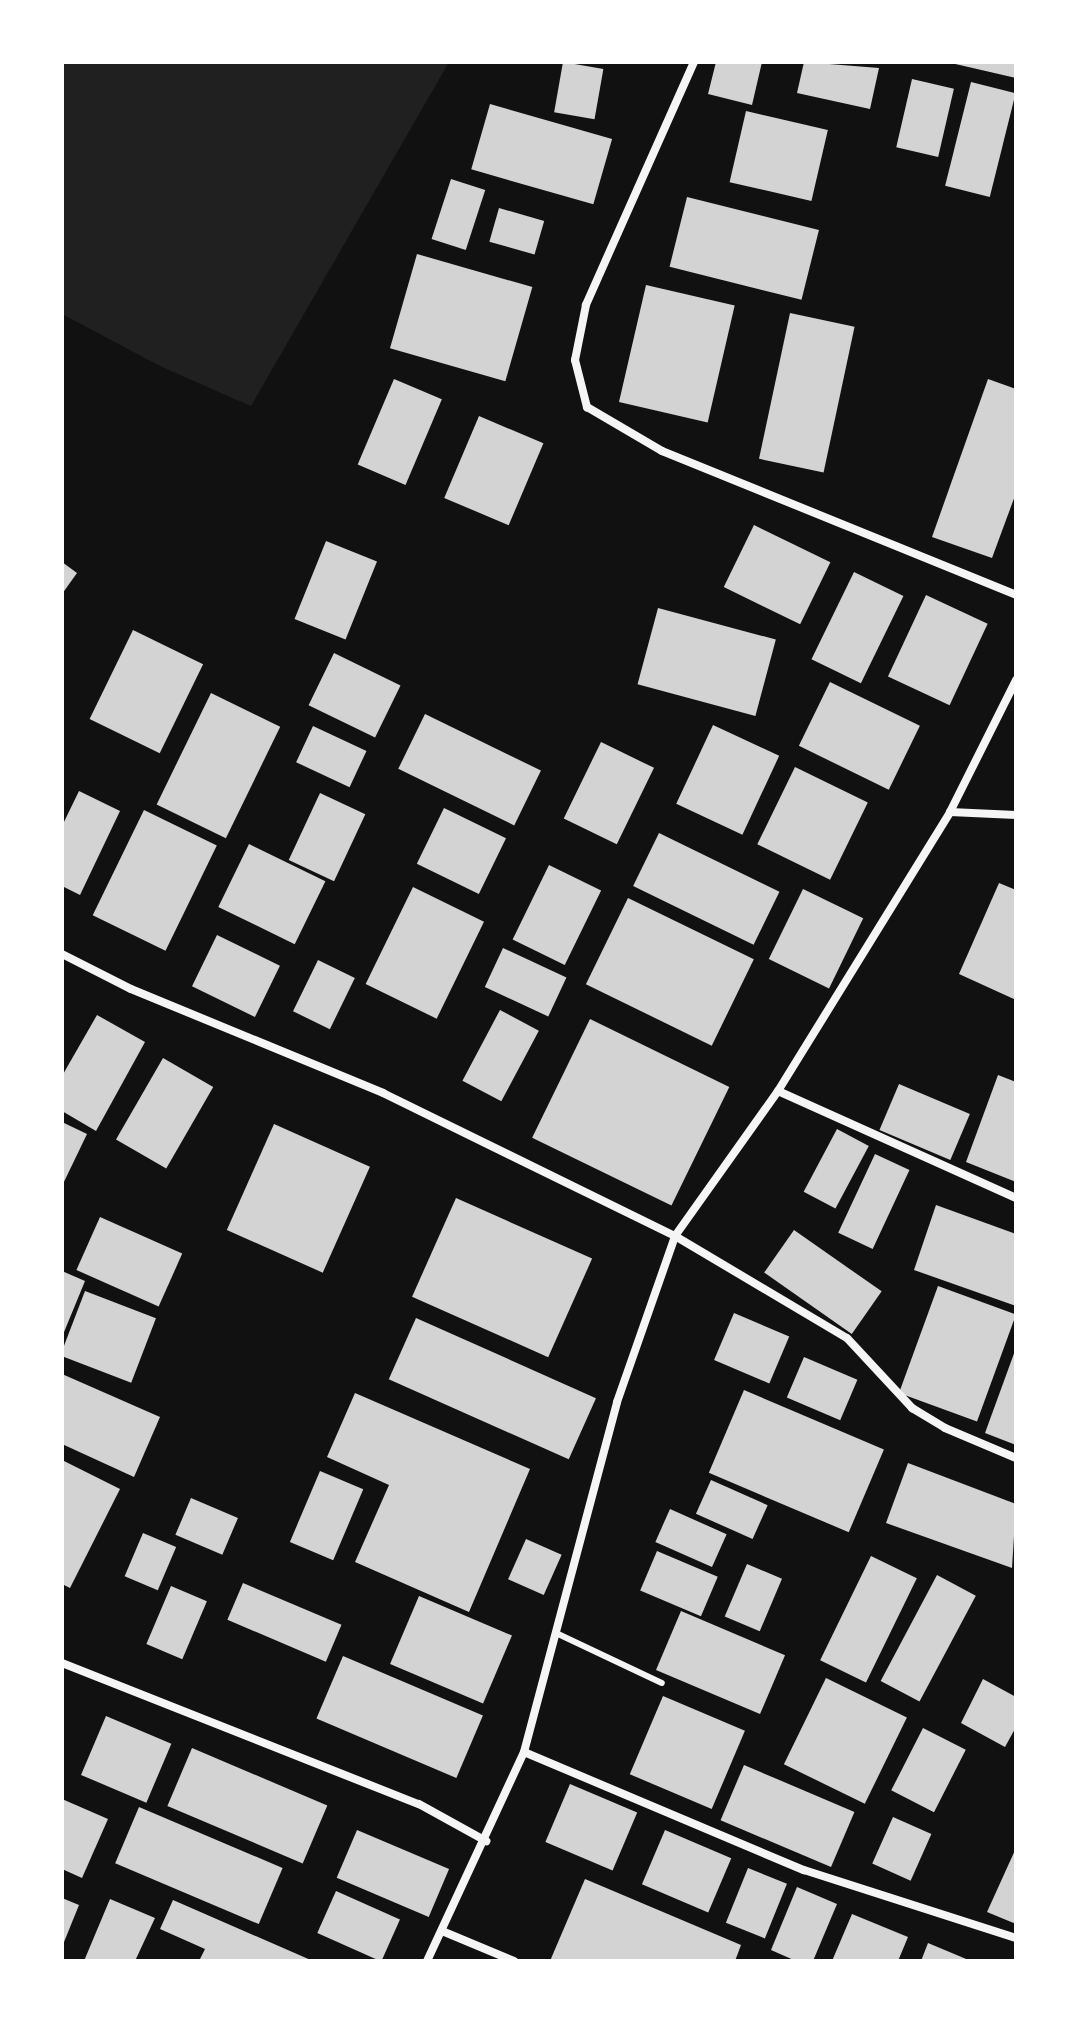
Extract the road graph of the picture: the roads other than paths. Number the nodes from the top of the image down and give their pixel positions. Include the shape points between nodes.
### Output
1 (694, 62) edge
2 (1016, 595) edge
3 (1016, 680) edge
4 (950, 812) junction
5 (1016, 815) edge
6 (62, 954) edge
7 (778, 1091) junction
8 (1016, 1198) edge
9 (675, 1236) junction
10 (1016, 1458) edge
11 (556, 1633) junction
12 (62, 1663) edge
13 (662, 1683) dead end
14 (524, 1752) junction
15 (486, 1841) junction
16 (442, 1931) junction
17 (1016, 1938) edge
18 (427, 1961) edge
19 (514, 1961) edge

1 - 2 street via 586,305 575,360 587,407 662,451
3 - 4 street
4 - 5 street
4 - 7 street
6 - 9 street via 131,989 383,1093
7 - 8 street
7 - 9 street
9 - 10 street via 847,1338 912,1408
9 - 11 street via 617,1402
11 - 13 lane
11 - 14 street
12 - 15 street via 419,1804
14 - 15 street
14 - 17 street via 804,1870
15 - 16 street
16 - 18 street
16 - 19 street

